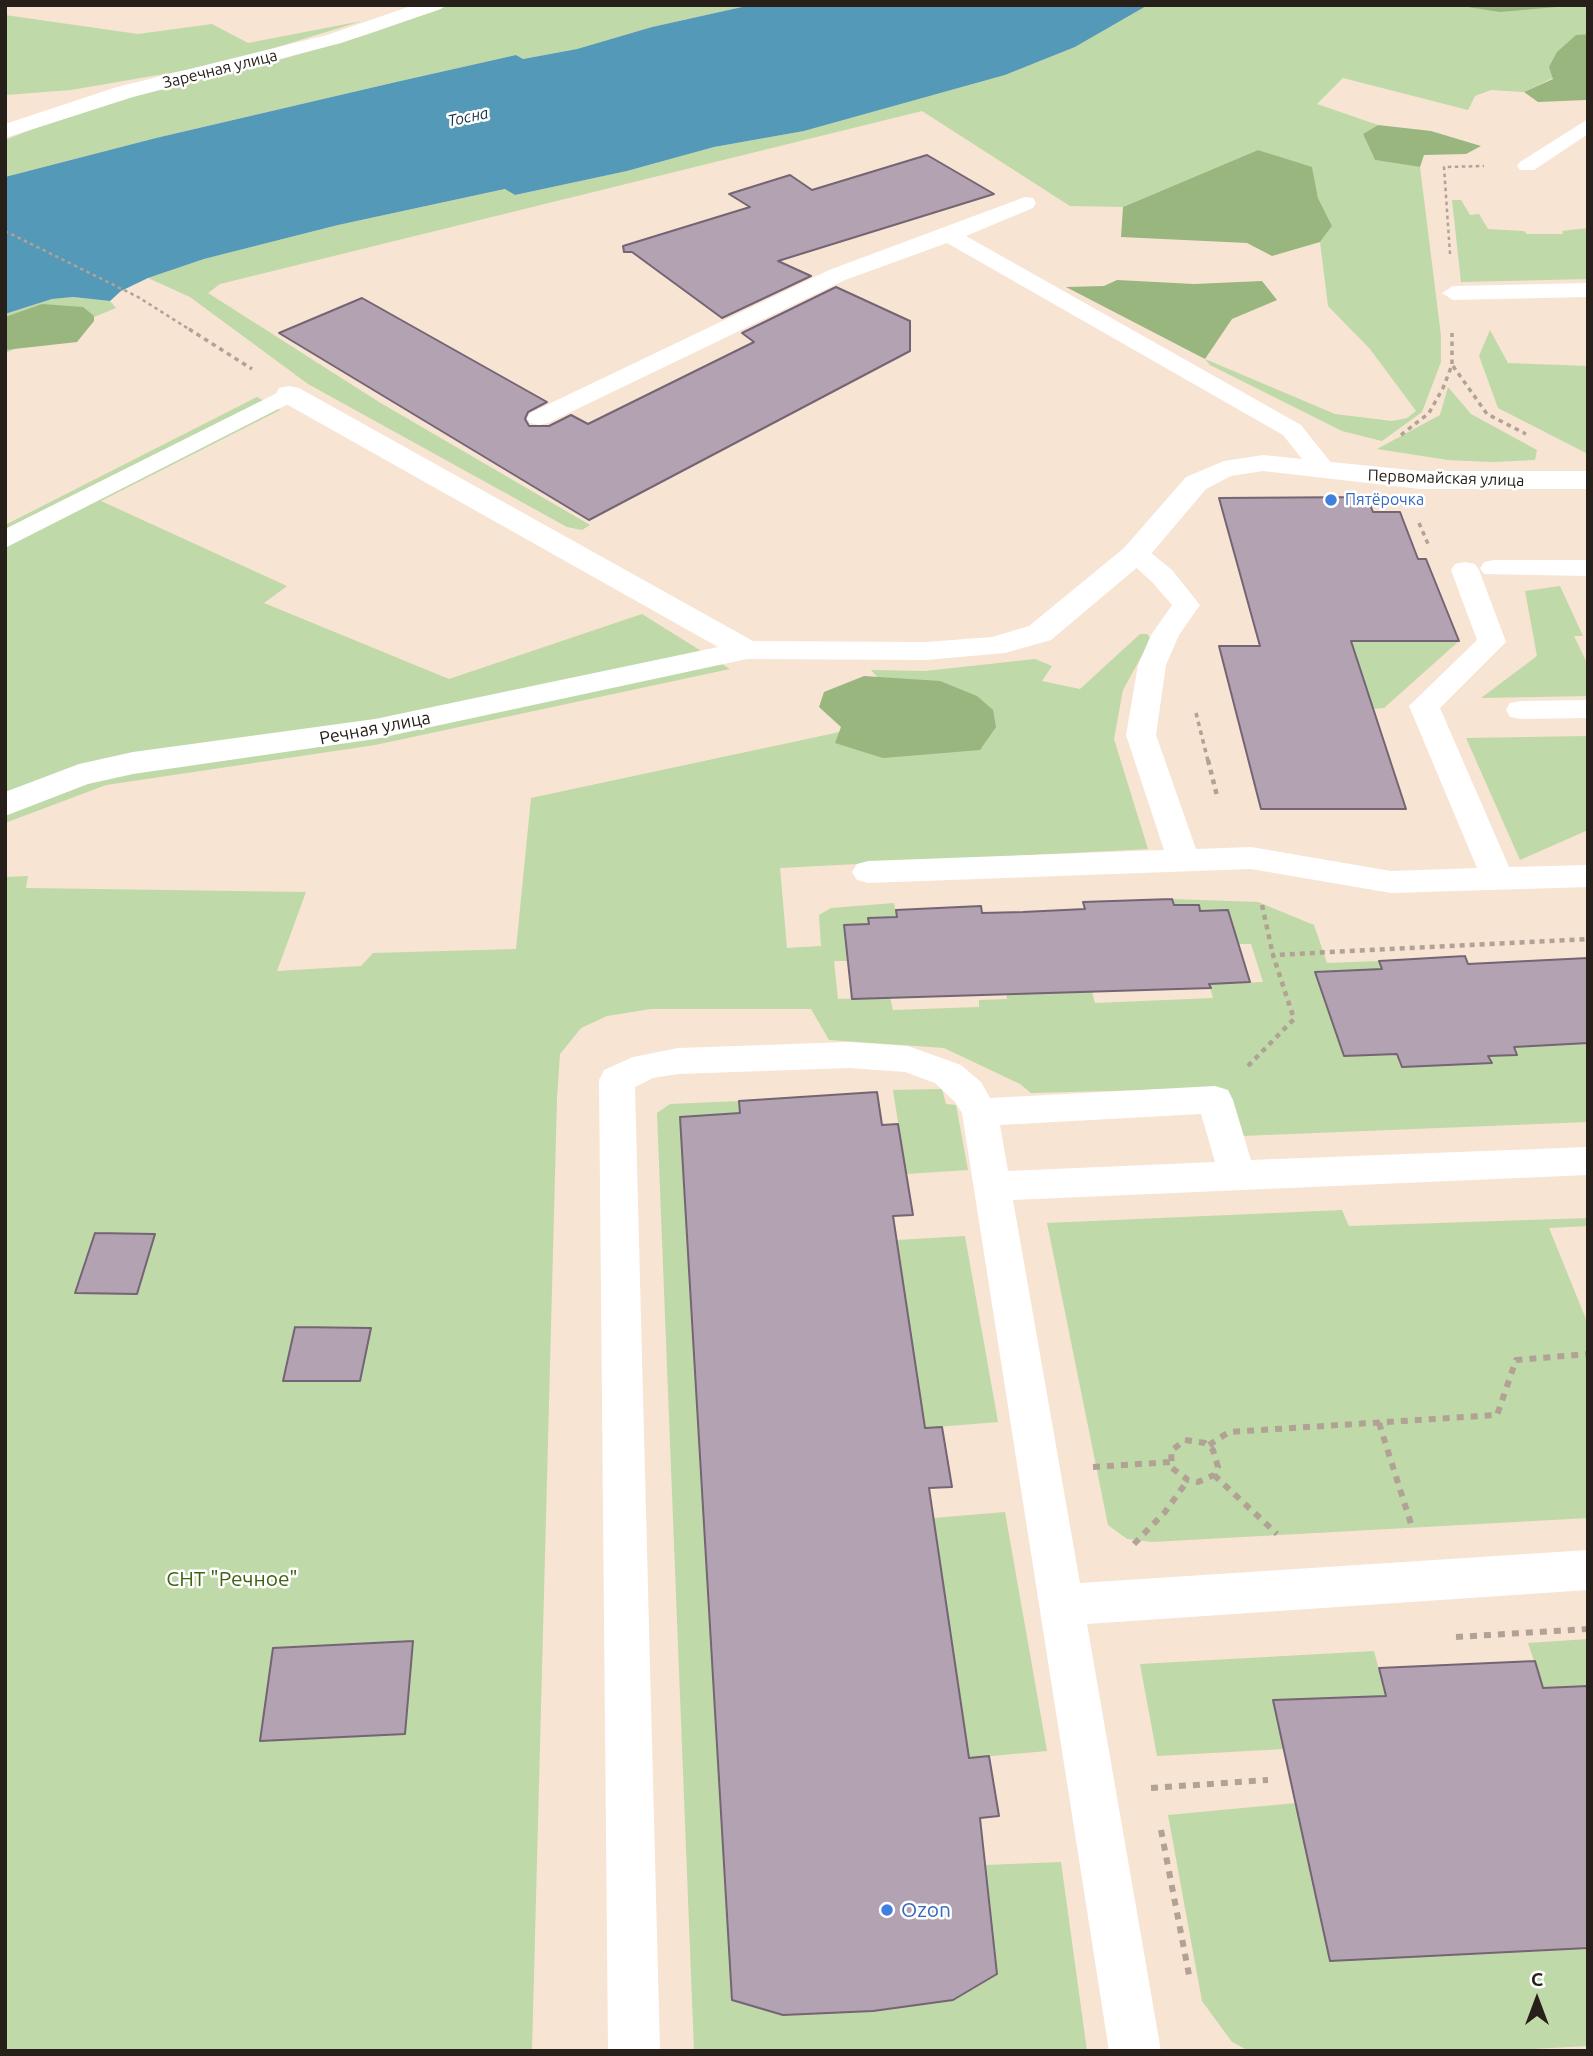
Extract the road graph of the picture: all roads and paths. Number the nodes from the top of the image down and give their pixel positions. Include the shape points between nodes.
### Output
1 (434, 5) edge
2 (125, 92) junction
3 (33, 99) dead end
4 (1588, 125) edge
5 (5, 131) edge
6 (1527, 166) dead end
7 (1025, 202) dead end
8 (5, 231) edge
9 (949, 235) junction
10 (1588, 290) edge
11 (1453, 293) dead end
12 (1452, 365) dead end
13 (289, 394) junction
14 (539, 418) dead end
15 (1532, 438) dead end
16 (1322, 469) junction
17 (1588, 480) edge
18 (5, 540) edge
19 (1135, 554) junction
20 (1588, 568) edge
21 (747, 650) junction
22 (1588, 709) edge
23 (1521, 710) dead end
24 (5, 805) edge
25 (1184, 861) junction
26 (868, 872) dead end
27 (1588, 876) edge
28 (1497, 878) junction
29 (1588, 939) edge
30 (1215, 1100) junction
31 (980, 1112) junction
32 (1588, 1161) edge
33 (1237, 1175) junction
34 (992, 1186) junction
35 (1588, 1354) edge
36 (1379, 1423) junction
37 (1209, 1446) junction
38 (1171, 1462) junction
39 (1039, 1470) junction
40 (1214, 1475) junction
41 (1588, 1570) edge
42 (1429, 1581) junction
43 (1334, 1588) junction
44 (1062, 1605) junction
45 (1268, 1780) dead end
46 (1094, 1792) junction
47 (634, 2051) edge
48 (1135, 2051) edge

1 - 2 street, Заречная улица via 334,40
2 - 3 street
2 - 5 street, Заречная улица
4 - 6 lane
7 - 9 lane
8 - 13 path via 138,297
9 - 14 lane via 837,275
9 - 16 lane via 1292,430
10 - 11 lane
12 - 15 path via 1487,414
13 - 18 lane
13 - 21 street
16 - 17 street, Первомайская улица via 1420,480
16 - 19 street, Первомайская улица via 1263,463 1224,469 1196,483
19 - 21 street, Речная улица via 1040,633 994,646 926,651
19 - 25 lane via 1162,576 1186,605 1152,664 1141,735
20 - 28 lane via 1480,569 1492,642 1424,706
21 - 24 street, Речная улица via 375,729 133,763 79,775
22 - 23 lane
25 - 26 lane
25 - 28 lane via 1251,859 1391,882
27 - 28 lane
29 - 30 path via 1273,955 1294,1019
30 - 31 lane
30 - 33 lane
31 - 34 lane
31 - 47 lane via 968,1092 948,1074 908,1059 849,1055 678,1061 646,1066 617,1080
32 - 33 lane
33 - 34 lane
34 - 39 lane
35 - 36 path via 1516,1360 1497,1415
36 - 37 path via 1229,1432
36 - 42 path
37 - 38 path via 1185,1440 1171,1451
37 - 40 path via 1217,1458
38 - 39 path
38 - 40 path via 1178,1475 1188,1480 1198,1482
39 - 44 lane
40 - 43 path
41 - 42 lane
42 - 43 lane
43 - 44 lane
44 - 46 lane
45 - 46 path
46 - 48 lane

